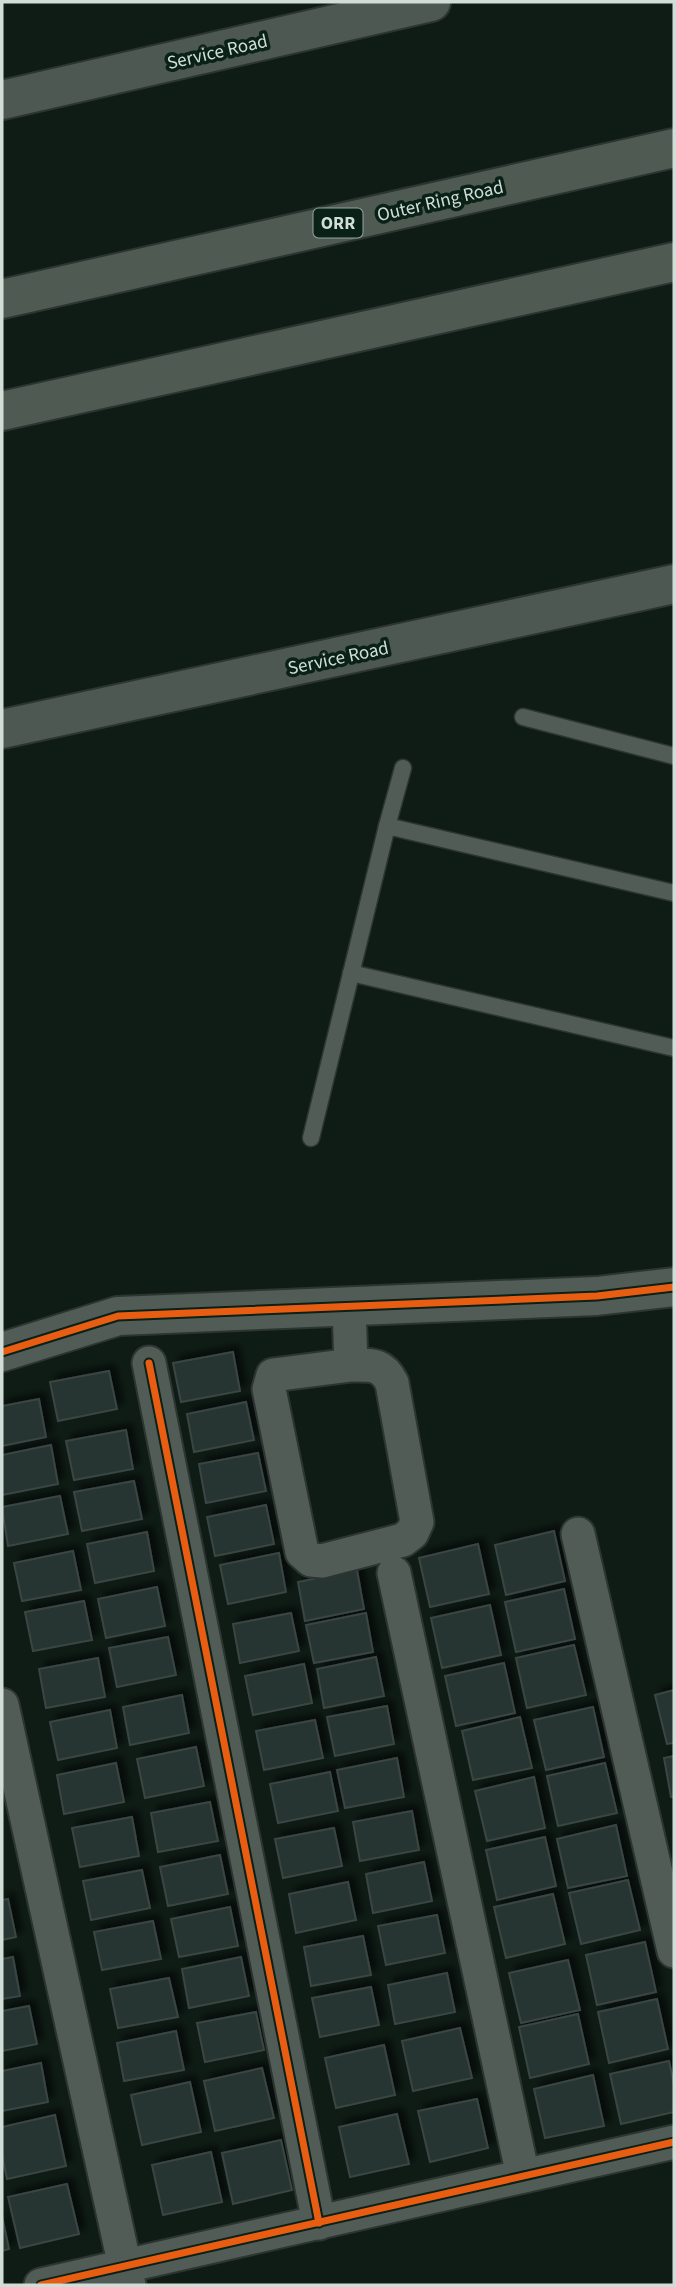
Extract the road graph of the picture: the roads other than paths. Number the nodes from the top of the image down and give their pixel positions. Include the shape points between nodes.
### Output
1 (431, 2) edge
2 (2, 100) edge
3 (674, 148) edge
4 (674, 262) edge
5 (2, 299) edge
6 (2, 411) edge
7 (674, 584) edge
8 (523, 716) dead end
9 (2, 729) edge
10 (674, 756) edge
11 (404, 768) dead end
12 (387, 826) junction
13 (674, 893) edge
14 (351, 974) junction
15 (674, 1048) edge
16 (311, 1139) dead end
17 (674, 1287) edge
18 (349, 1307) junction
19 (2, 1352) edge
20 (149, 1363) dead end
21 (351, 1365) junction
22 (578, 1534) dead end
23 (394, 1573) dead end
24 (2, 1705) edge
25 (674, 1951) edge
26 (674, 2142) edge
27 (523, 2176) junction
28 (319, 2223) junction
29 (127, 2276) edge
30 (41, 2285) edge

1 - 2 main road, Service Road
3 - 5 highway, Outer Ring Road / ORR
4 - 6 highway
7 - 9 main road, Service Road
8 - 10 lane
11 - 12 lane
12 - 13 lane
12 - 14 lane
14 - 15 lane
14 - 16 lane
17 - 18 street via 597,1296
18 - 19 street via 118,1316
18 - 21 street
20 - 28 street
21 - 21 street via 374,1365 387,1373 392,1383 417,1522 403,1540 311,1560 302,1552 268,1389 273,1376
22 - 25 street
23 - 27 street
24 - 29 street
26 - 27 street
27 - 28 street
28 - 29 street
29 - 30 street

